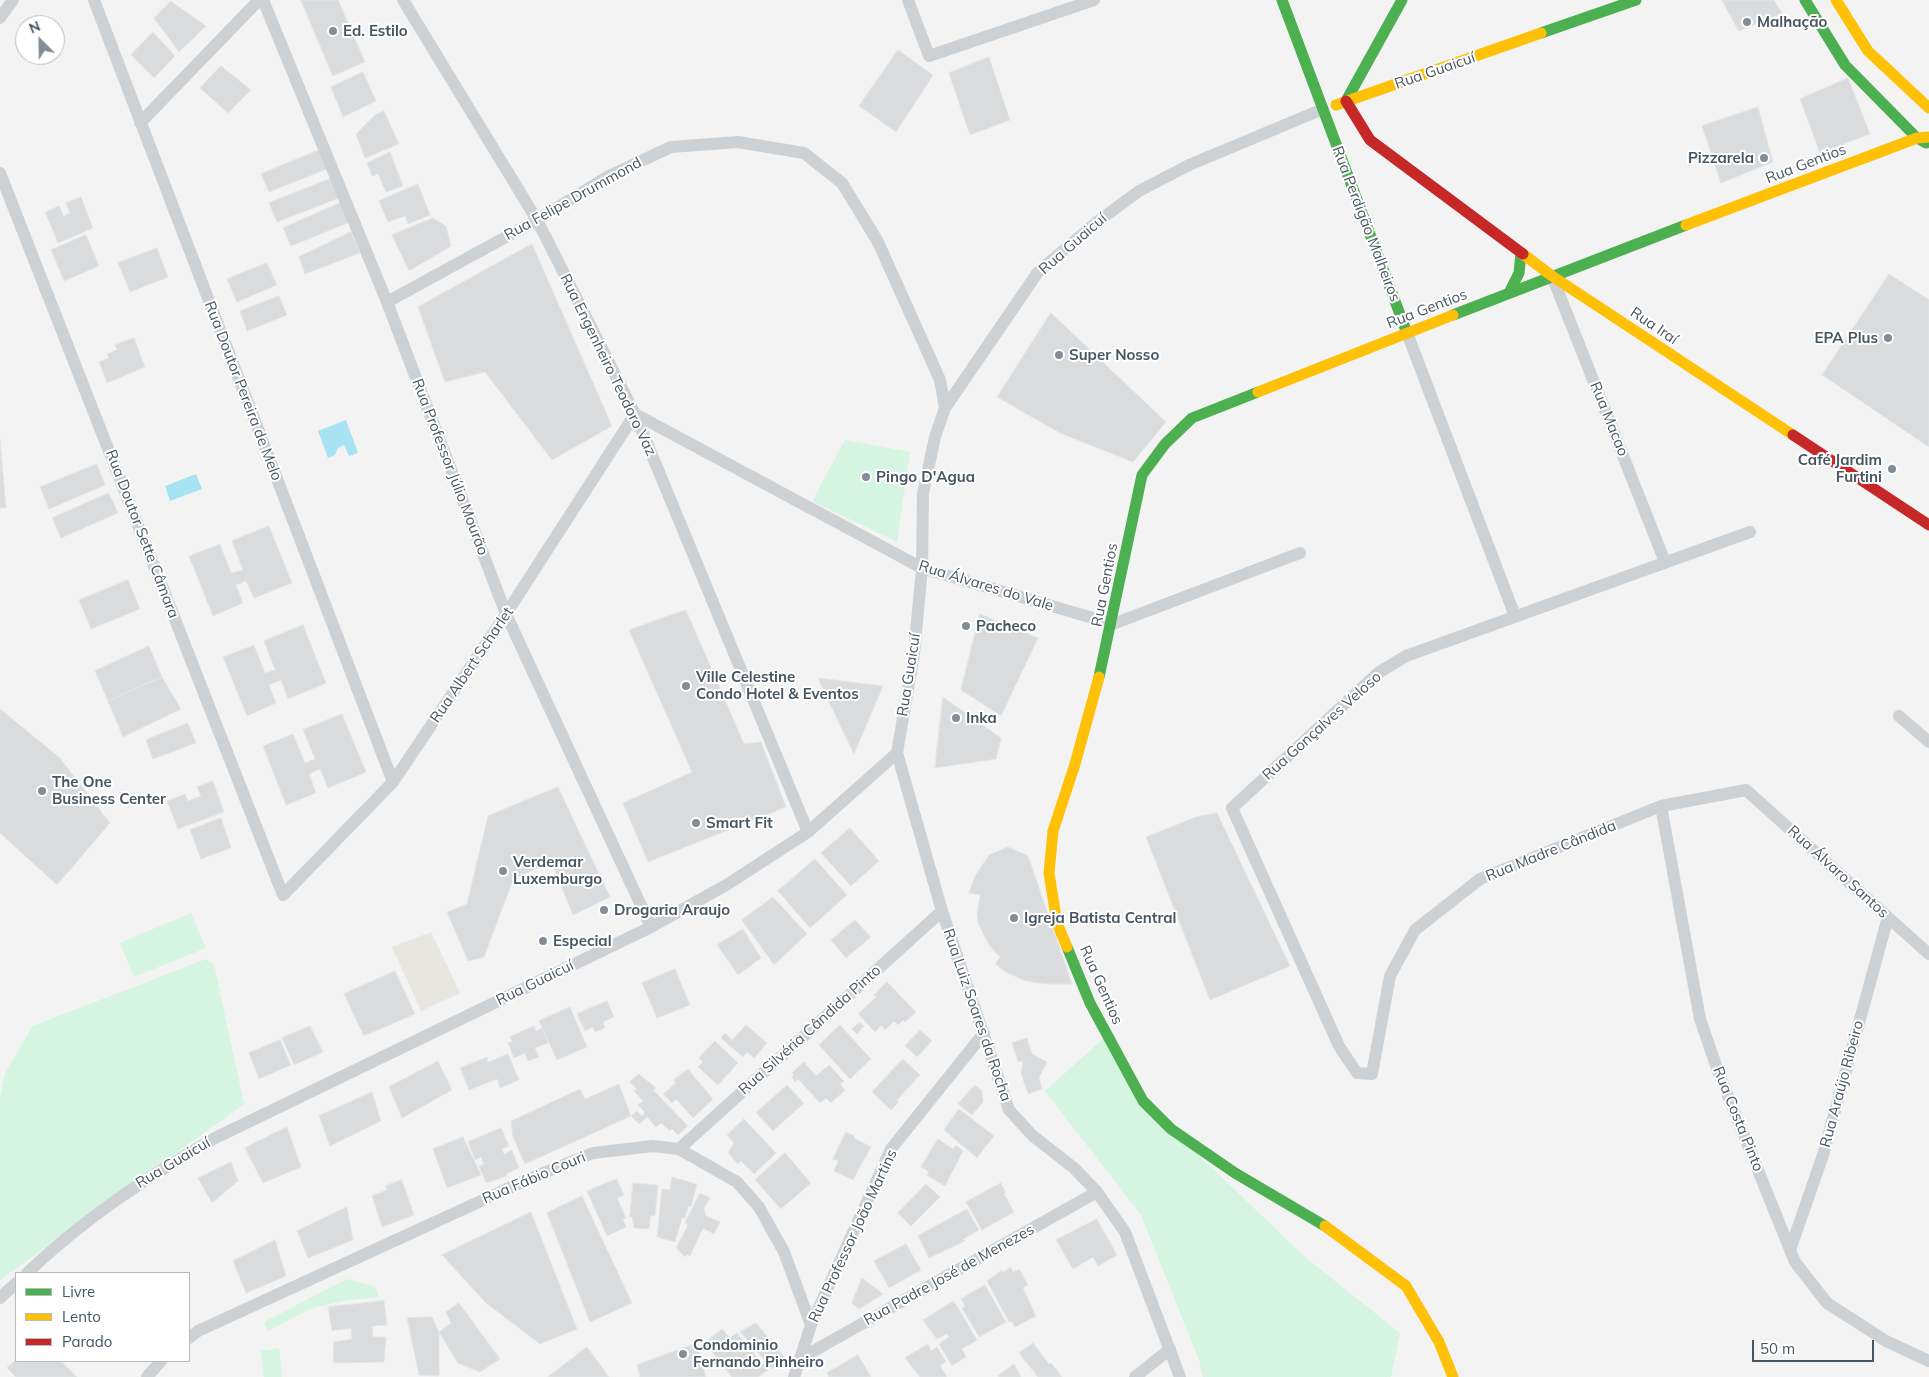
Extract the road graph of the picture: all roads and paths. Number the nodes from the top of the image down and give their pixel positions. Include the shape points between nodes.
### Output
1 (14, 0) edge
2 (94, 0) edge
3 (259, 0) edge
4 (263, 0) edge
5 (403, 0) edge
6 (908, 0) edge
7 (1094, 0) edge
8 (1282, 0) edge
9 (1402, 0) edge
10 (1636, 0) edge
11 (1805, 0) edge
12 (1836, 0) edge
13 (0, 18) edge
14 (1346, 101) junction
15 (1929, 108) edge
16 (1323, 109) junction
17 (140, 123) junction
18 (1923, 137) edge
19 (1929, 145) edge
20 (0, 172) edge
21 (537, 220) junction
22 (1521, 253) junction
23 (1552, 276) junction
24 (1510, 293) junction
25 (387, 302) junction
26 (1407, 333) junction
27 (945, 408) junction
28 (635, 414) junction
29 (1929, 525) edge
30 (1750, 532) dead end
31 (1300, 553) dead end
32 (1665, 562) junction
33 (922, 568) junction
34 (506, 614) junction
35 (1515, 616) junction
36 (1113, 624) junction
37 (1899, 716) dead end
38 (1929, 742) edge
39 (897, 754) junction
40 (393, 782) junction
41 (1746, 790) joint
42 (1661, 806) junction
43 (808, 832) junction
44 (283, 896) joint
45 (942, 911) junction
46 (1888, 916) junction
47 (651, 927) junction
48 (1929, 954) edge
49 (984, 1033) junction
50 (1357, 1074) joint
51 (679, 1149) junction
52 (1097, 1192) junction
53 (1790, 1250) junction
54 (28, 1272) edge
55 (15, 1284) edge
56 (0, 1298) edge
57 (811, 1325) junction
58 (190, 1337) edge
59 (1170, 1349) junction
60 (801, 1358) junction
61 (1929, 1361) edge
62 (160, 1362) edge
63 (147, 1377) edge
64 (794, 1377) edge
65 (1135, 1377) edge
66 (1180, 1377) edge
67 (1453, 1377) edge

1 - 13 street
2 - 17 street, Rua Doutor Pereira de Melo
3 - 17 street
4 - 25 street, Rua Professor Júlio Mourão
5 - 21 street, Rua Engenheiro Teodoro Vaz
6 - 7 street via 929,56
8 - 16 street, Rua Perdigão Malheiros
9 - 14 street
10 - 14 street, Rua Guaicuí
11 - 18 street via 1845,65
12 - 15 street via 1868,51
14 - 16 street, Rua Guaicuí
14 - 22 street, Rua Iraí via 1370,140
16 - 26 street, Rua Perdigão Malheiros
16 - 27 street, Rua Guaicuí via 1139,191 1097,222 1038,272
17 - 40 street, Rua Doutor Pereira de Melo
18 - 19 street
18 - 23 street, Rua Gentios
20 - 44 street, Rua Doutor Sette Câmara
21 - 25 street, Rua Felipe Drummond
21 - 27 street, Rua Felipe Drummond via 607,177 670,147 738,142 804,153 842,183 878,242 940,380
21 - 28 street, Rua Engenheiro Teodoro Vaz
22 - 23 street, Rua Iraí
22 - 24 street via 1519,273
23 - 24 street, Rua Gentios
23 - 29 street, Rua Iraí
23 - 32 street, Rua Macao
24 - 26 street, Rua Gentios
25 - 34 street, Rua Professor Júlio Mourão
26 - 35 street, Rua Perdigão Malheiros
26 - 36 street, Rua Gentios via 1192,418 1171,436 1142,475
27 - 33 street, Rua Guaicuí via 923,493
28 - 33 street, Rua Álvares do Vale
28 - 34 street, Rua Albert Scharlet
28 - 43 street, Rua Engenheiro Teodoro Vaz
30 - 32 street, Rua Gonçalves Veloso
31 - 36 street
32 - 35 street, Rua Gonçalves Veloso
33 - 36 street, Rua Álvares do Vale
33 - 39 street, Rua Guaicuí via 914,654
34 - 40 street, Rua Albert Scharlet
34 - 47 street, Rua Professor Júlio Mourão
35 - 50 street, Rua Gonçalves Veloso via 1406,656 1378,673 1232,808 1339,1046
36 - 67 street, Rua Gentios via 1053,831 1049,873 1057,923 1090,1003 1143,1101 1171,1129 1235,1173 1325,1226 1406,1286 1439,1342
37 - 38 street
39 - 43 street, Rua Guaicuí
39 - 45 street, Rua Luiz Soares da Rocha
40 - 44 street, Rua Albert Scharlet
41 - 42 street, Rua Madre Cândida
41 - 46 street, Rua Álvaro Santos
42 - 50 street, Rua Madre Cândida via 1480,879 1415,930 1390,976 1372,1074
42 - 53 street, Rua Costa Pinto via 1700,1019
43 - 47 street, Rua Guaicuí via 728,884
45 - 49 street, Rua Luiz Soares da Rocha
45 - 51 street, Rua Silvéria Cândida Pinto
46 - 48 street, Rua Álvaro Santos
46 - 53 street, Rua Araújo Ribeiro via 1823,1155
47 - 54 street, Rua Guaicuí via 213,1139 106,1205
49 - 52 street, Rua Luiz Soares da Rocha via 1009,1110 1033,1136 1074,1168
49 - 57 street, Rua Professor João Martins via 891,1150
51 - 57 street, Rua Fábio Couri via 737,1182 759,1207 784,1252
51 - 58 street, Rua Fábio Couri via 653,1146 593,1153 531,1178
52 - 59 street, Rua Luiz Soares da Rocha via 1125,1232
52 - 60 street, Rua Padre José de Menezes
53 - 61 street, Rua Costa Pinto via 1795,1262 1827,1303 1886,1341
55 - 56 street
57 - 60 street, Rua Professor João Martins
59 - 65 street
59 - 66 street, Rua Luiz Soares da Rocha
60 - 64 street, Rua Professor João Martins
62 - 63 street

